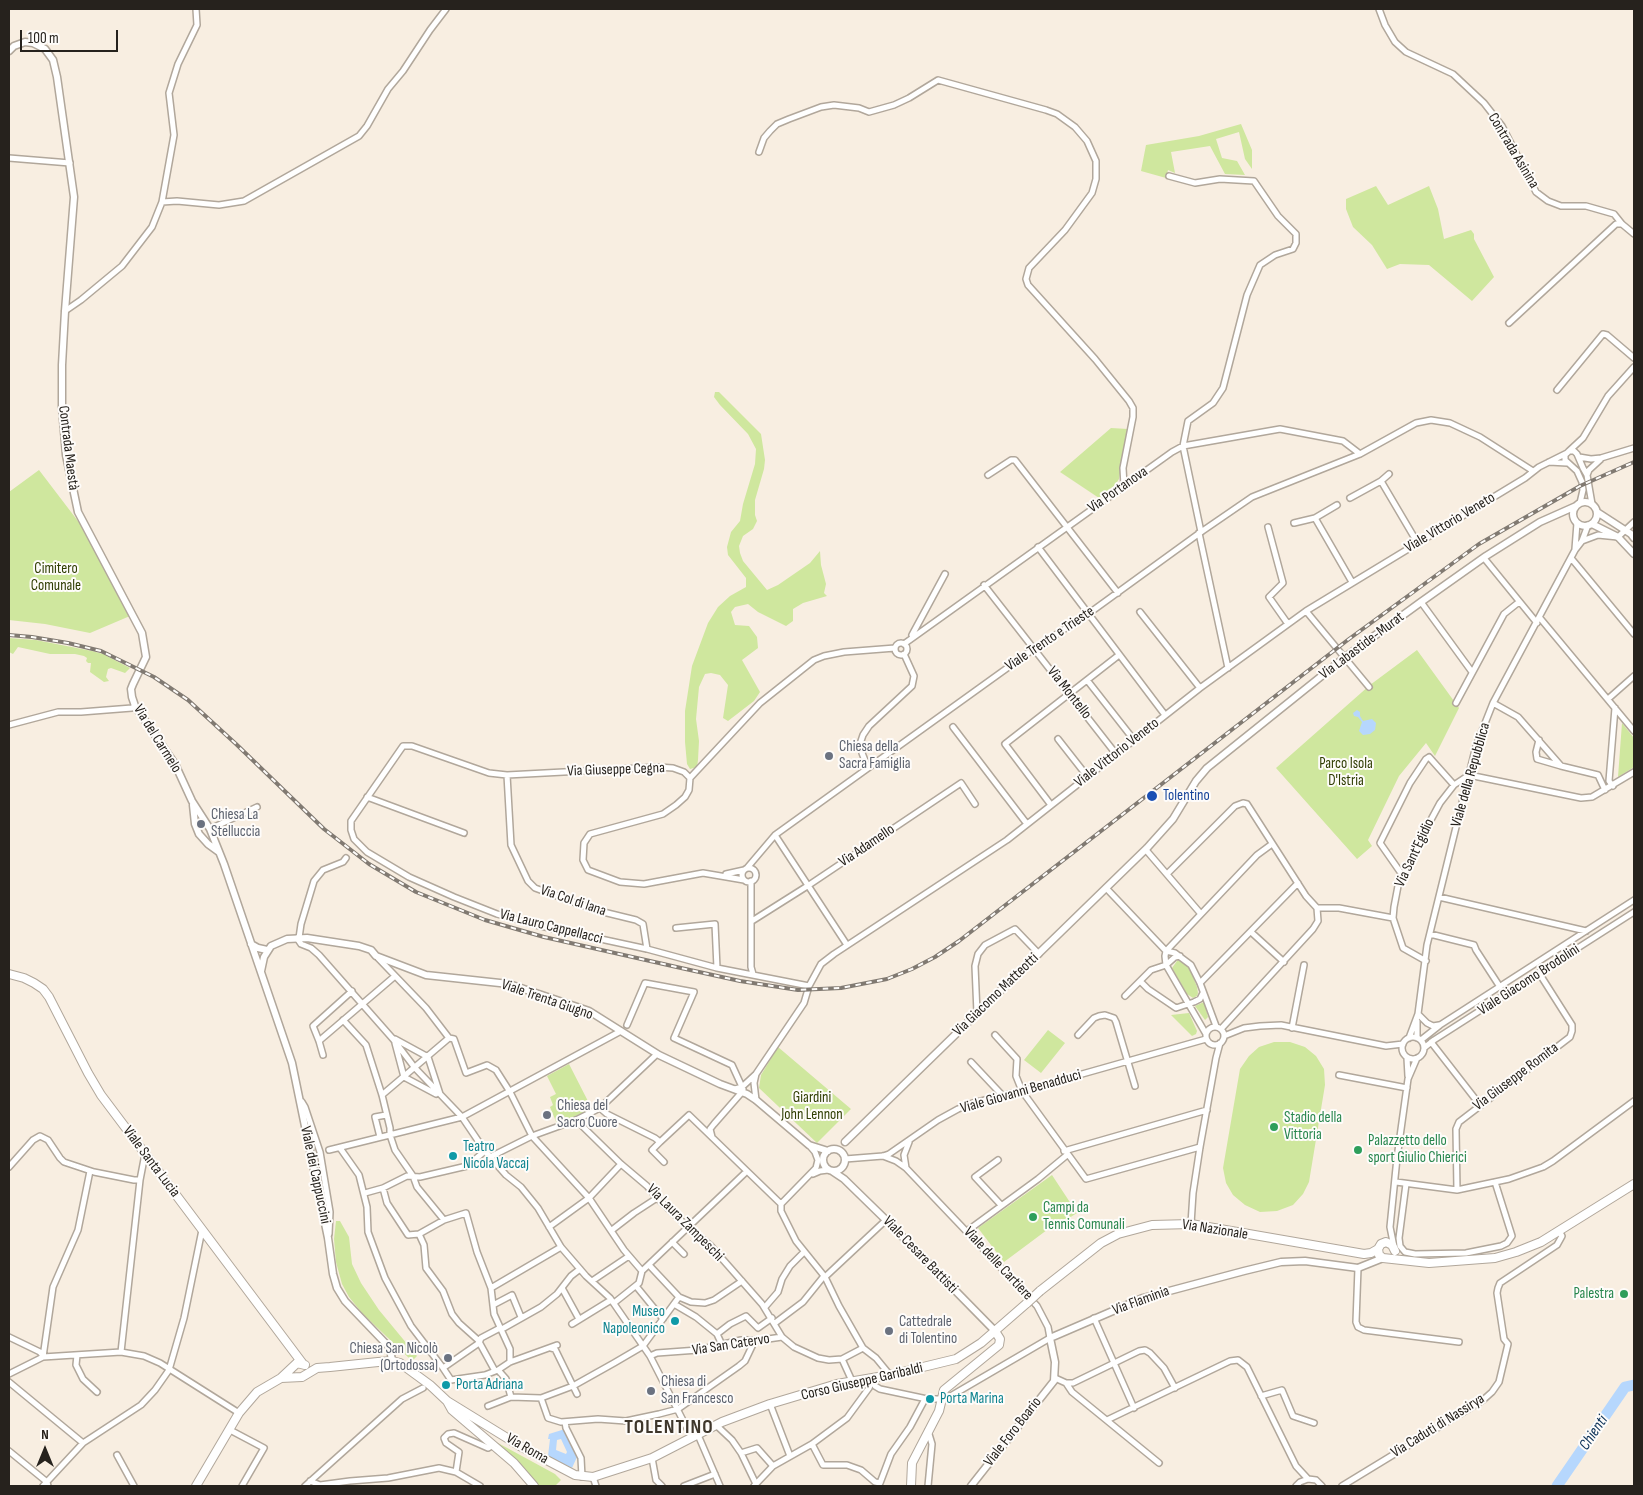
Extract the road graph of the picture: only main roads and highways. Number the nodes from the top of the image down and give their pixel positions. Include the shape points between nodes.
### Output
1 (11, 974) edge
2 (1634, 1184) edge
3 (1394, 1249) junction
4 (1382, 1255) junction
5 (1414, 1262) junction
6 (995, 1331) junction
7 (301, 1367) junction
8 (281, 1378) junction
9 (447, 1401) junction
10 (695, 1436) joint
11 (196, 1486) edge
12 (534, 1486) edge
13 (910, 1486) edge

1 - 7 main road, Viale Santa Lucia via 34,983 49,997 97,1087 294,1353
2 - 5 main road, Via Nazionale via 1541,1242 1516,1252 1495,1258
3 - 4 main road via 1393,1255
3 - 4 main road via 1390,1243 1383,1242
3 - 5 main road
4 - 5 main road, Via Nazionale
4 - 6 main road, Via Nazionale, bridge via 1191,1224 1152,1225 1118,1234 1101,1243
6 - 10 main road, Corso Giuseppe Garibaldi via 956,1359 852,1381 770,1404 719,1423
6 - 13 main road via 1000,1339 999,1345 946,1388 939,1411 912,1464
7 - 8 main road
7 - 8 main road, Viale Santa Lucia via 294,1373 297,1376
7 - 9 main road, Via Roma via 392,1361 408,1368
8 - 11 main road via 257,1392 239,1414
9 - 10 main road, Via Roma via 560,1468 582,1477 593,1477 652,1458
9 - 12 main road via 452,1410 514,1463

